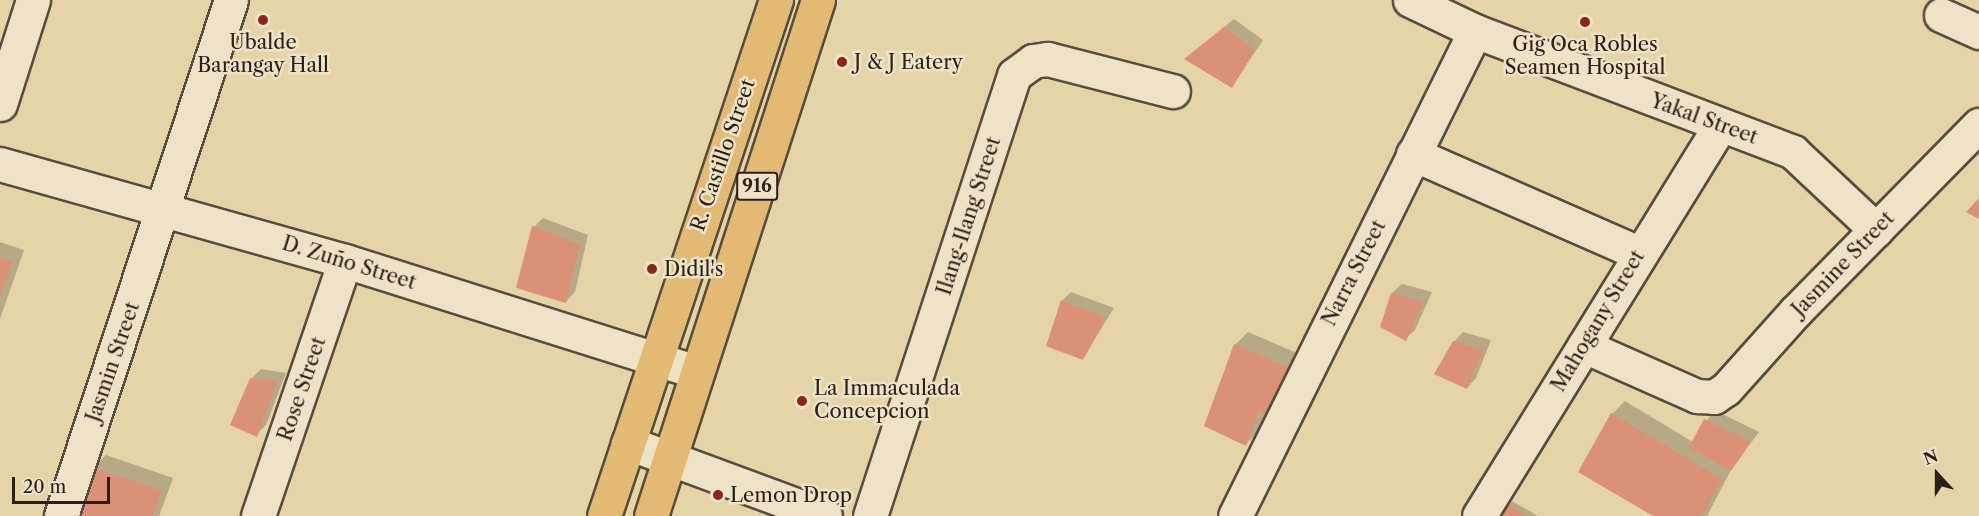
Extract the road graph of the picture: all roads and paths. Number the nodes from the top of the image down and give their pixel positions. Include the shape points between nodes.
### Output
1 (33, 0) edge
2 (231, 0) edge
3 (776, 0) edge
4 (818, 0) edge
5 (1410, 0) edge
6 (1941, 15) dead end
7 (1474, 31) junction
8 (1979, 32) edge
9 (1173, 91) dead end
10 (0, 104) edge
11 (1979, 125) edge
12 (1719, 126) junction
13 (1413, 154) junction
14 (0, 164) edge
15 (165, 208) junction
16 (1876, 230) junction
17 (1639, 253) junction
18 (345, 261) junction
19 (1584, 346) junction
20 (655, 359) junction
21 (696, 372) junction
22 (628, 443) junction
23 (670, 458) junction
24 (61, 516) edge
25 (258, 516) edge
26 (604, 516) edge
27 (651, 516) edge
28 (825, 516) edge
29 (870, 516) edge
30 (1235, 516) edge
31 (1479, 516) edge

1 - 10 street
2 - 15 street, Jasmin Street
3 - 20 main road, R. Castillo Street / 916
4 - 21 main road, R. Castillo Street / 916
5 - 7 street, Yakal Street
6 - 8 street
7 - 12 street, Yakal Street
7 - 13 street, Narra Street
9 - 29 street, Ilang-Ilang Street via 1048,59 1033,61 1014,75
11 - 16 street, Jasmine Street
12 - 16 street, Yakal Street via 1793,152
12 - 17 street, Mahogany Street
13 - 17 street
13 - 30 street, Narra Street
14 - 15 street, D. Zuño Street
15 - 18 street, D. Zuño Street
15 - 24 street, Jasmin Street
16 - 19 street, Jasmine Street via 1726,389 1706,399
17 - 19 street, Mahogany Street
18 - 20 street, D. Zuño Street
18 - 25 street, Rose Street
19 - 31 street, Mahogany Street
20 - 21 street, D. Zuño Street
20 - 22 main road, R. Castillo Street / 916
21 - 23 main road, R. Castillo Street / 916
22 - 23 street
22 - 26 main road, R. Castillo Street / 916
23 - 27 main road, R. Castillo Street / 916
23 - 28 street

